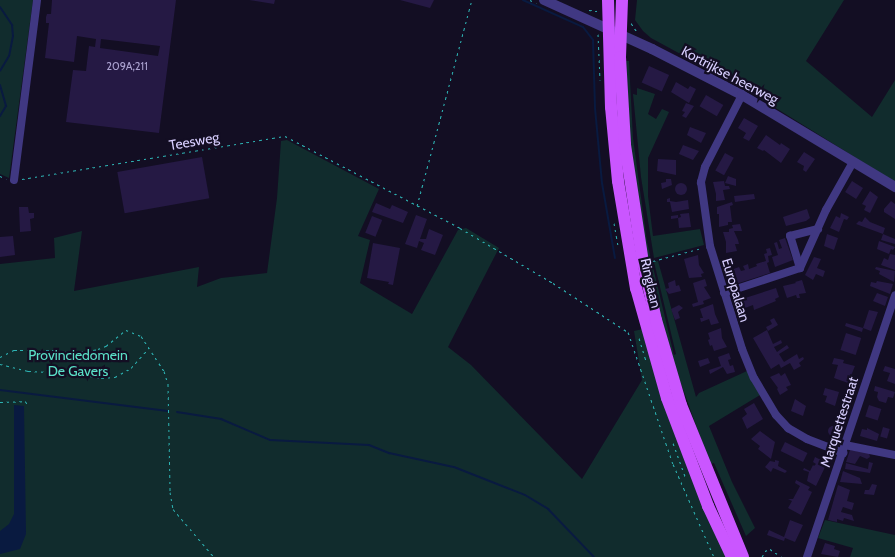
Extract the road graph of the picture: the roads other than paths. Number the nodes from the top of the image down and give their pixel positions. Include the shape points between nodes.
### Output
1 (37, 0) edge
2 (544, 0) edge
3 (622, 0) edge
4 (606, 5) edge
5 (608, 28) junction
6 (621, 34) junction
7 (742, 95) junction
8 (853, 162) junction
9 (14, 180) road end
10 (895, 188) edge
11 (818, 229) junction
12 (800, 268) junction
13 (724, 294) junction
14 (895, 295) edge
15 (844, 449) junction
16 (895, 455) edge
17 (732, 557) edge
18 (743, 557) edge
19 (808, 557) edge

1 - 9 street
2 - 5 street, Kortrijkse heerweg
3 - 6 main road, Ringlaan
4 - 5 main road, Ringlaan
5 - 6 street, Kortrijkse heerweg
5 - 17 main road, Ringlaan via 618,181 636,288 670,407 708,506
6 - 7 street, Kortrijkse heerweg
6 - 18 main road, Ringlaan via 625,145 634,215 656,320 681,405
7 - 8 street, Kortrijkse heerweg
7 - 13 street, Europalaan via 705,167 701,182 710,246
8 - 10 street, Kortrijkse heerweg
8 - 11 street
11 - 12 street
11 - 12 street via 790,236
12 - 13 street
13 - 15 street, Europalaan via 754,378 776,415 801,436
14 - 15 street, Marquettestraat
15 - 16 street, Europalaan
15 - 19 street, Marquettestraat

